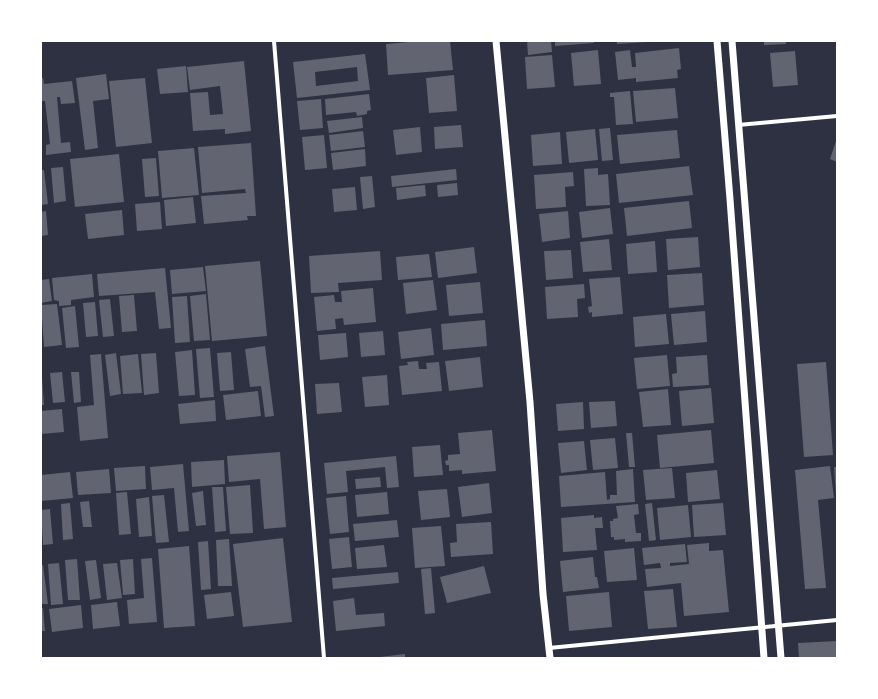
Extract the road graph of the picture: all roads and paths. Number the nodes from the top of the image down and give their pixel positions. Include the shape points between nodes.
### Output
1 (274, 41) edge
2 (496, 41) edge
3 (717, 41) edge
4 (732, 41) edge
5 (837, 116) edge
6 (738, 125) junction
7 (837, 620) edge
8 (779, 625) junction
9 (762, 627) junction
10 (549, 648) junction
11 (324, 658) edge
12 (550, 658) edge
13 (764, 658) edge
14 (781, 658) edge

1 - 11 street
2 - 10 street via 530,402
3 - 9 street
4 - 6 street
5 - 6 street
6 - 8 street
7 - 8 street
8 - 9 street
8 - 14 street
9 - 10 street
9 - 13 street
10 - 12 street

